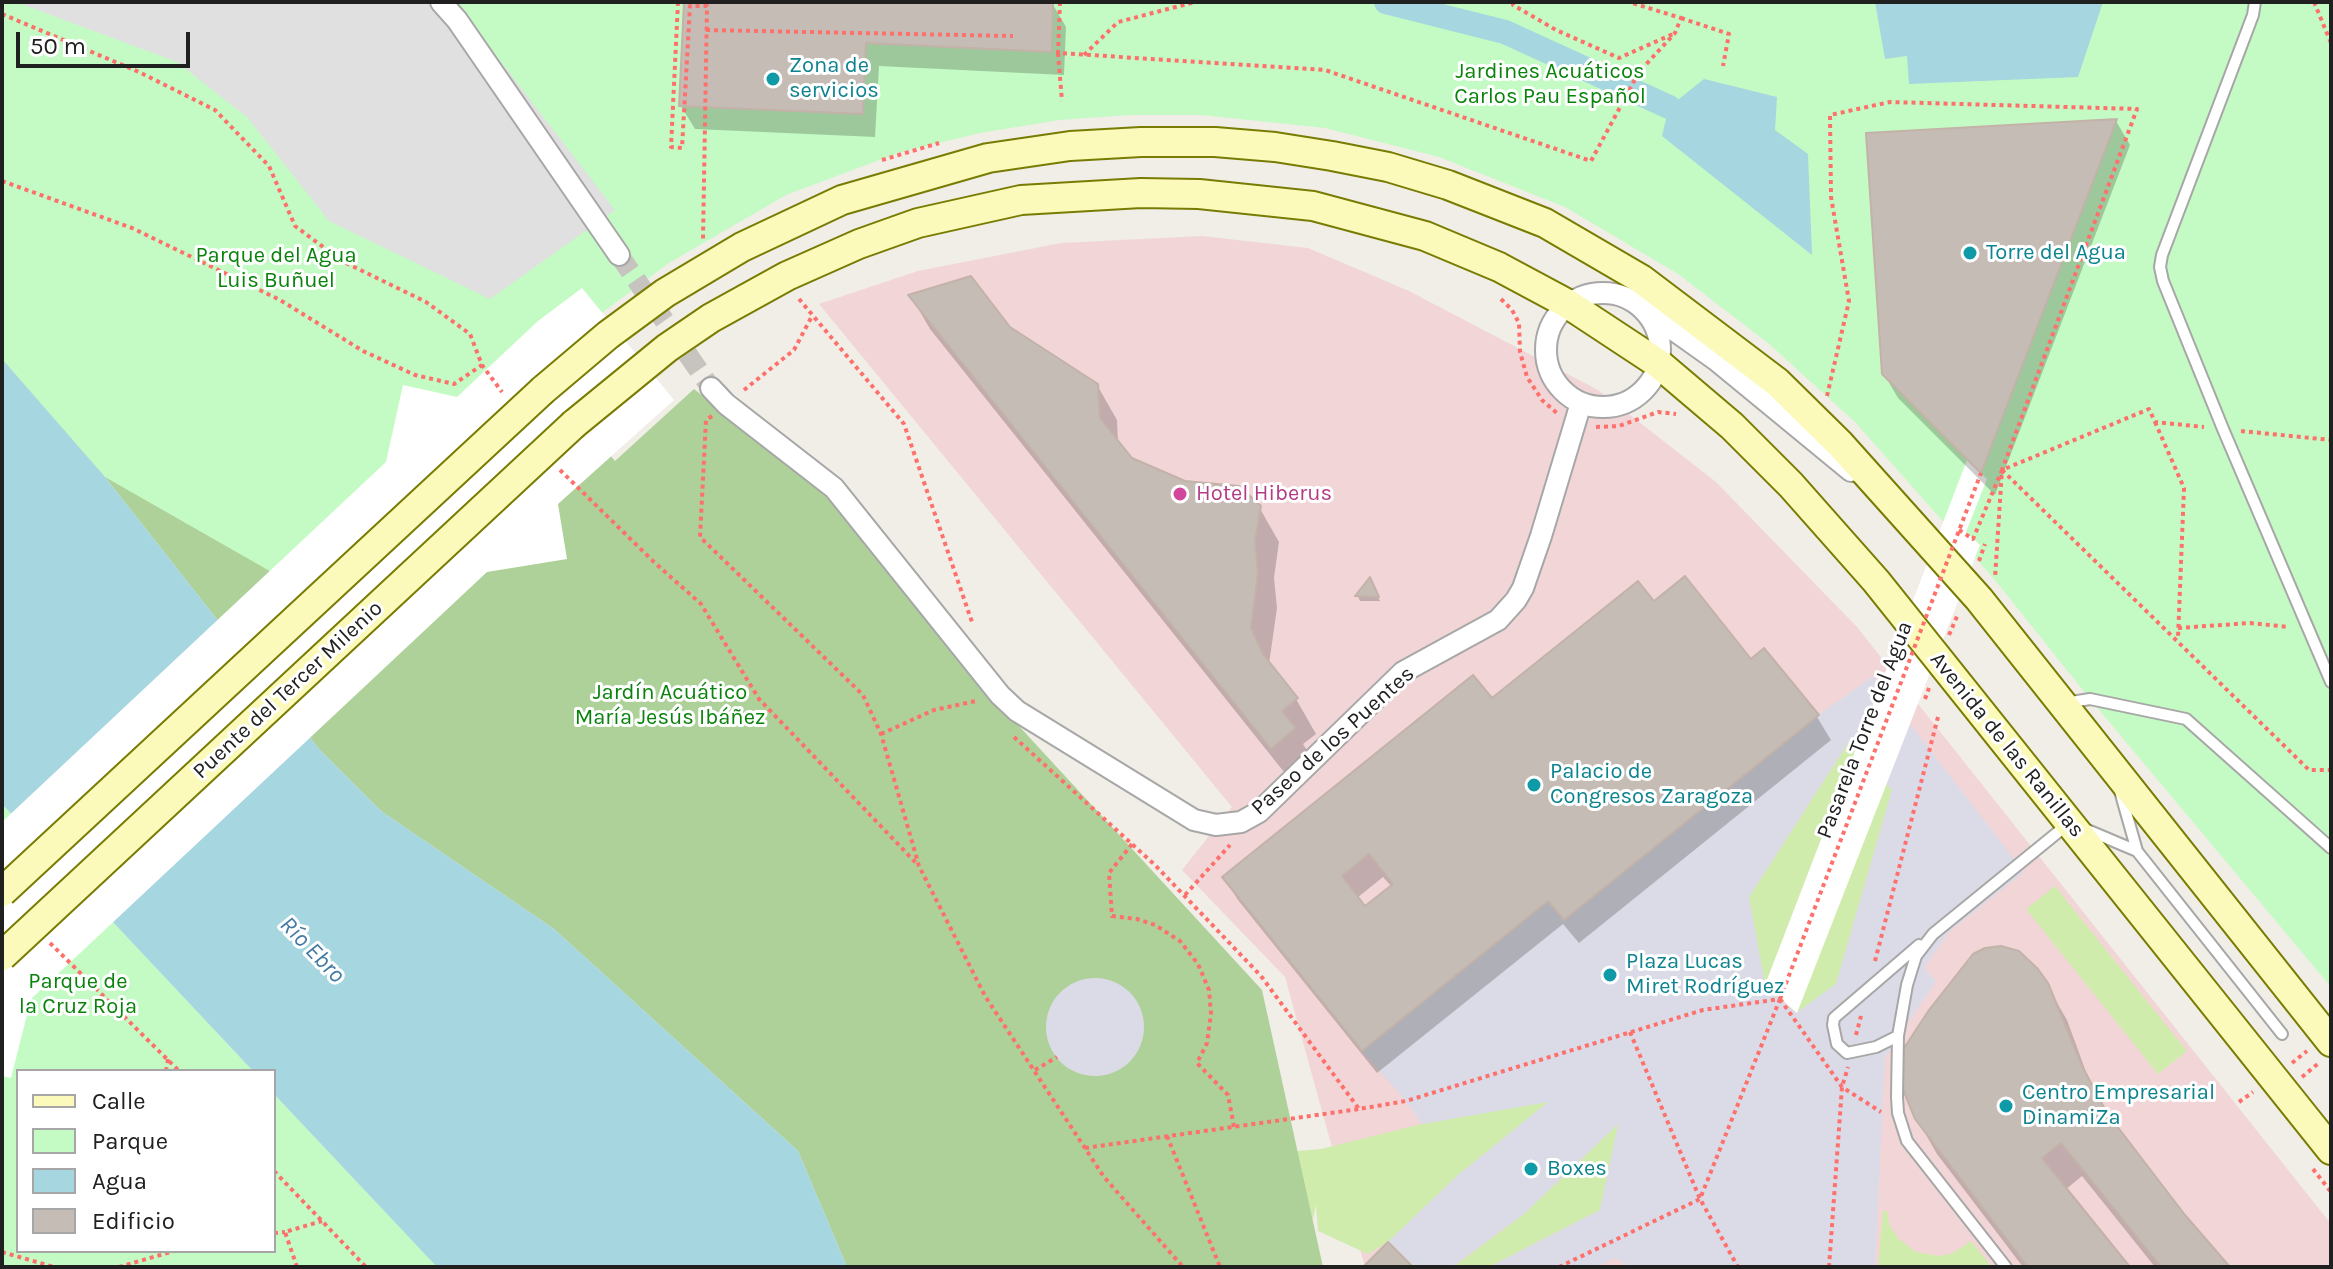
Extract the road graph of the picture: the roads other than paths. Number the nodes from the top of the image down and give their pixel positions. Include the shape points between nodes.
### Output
1 (441, 2) edge
2 (2255, 2) edge
3 (619, 255) tunnel mouth
4 (1641, 279) junction
5 (1568, 304) junction
6 (1650, 314) junction
7 (1659, 353) junction
8 (711, 388) tunnel mouth
9 (1579, 413) junction
10 (574, 424) joint
11 (1885, 493) junction
12 (2331, 682) edge
13 (2062, 703) junction
14 (2115, 770) junction
15 (2070, 822) junction
16 (2331, 848) edge
17 (2137, 851) junction
18 (2, 892) edge
19 (1933, 934) junction
20 (2, 956) edge
21 (2282, 1034) dead end
22 (1898, 1036) junction
23 (2331, 1042) edge
24 (2321, 1159) edge
25 (2006, 1267) edge

1 - 3 street
2 - 12 lane via 2160,267
4 - 6 street via 1655,301
4 - 11 main road via 1777,382
4 - 18 main road, Puente del Tercer Milenio, bridge via 1545,223 1448,185 1388,167 1275,147 1215,142 1070,146 988,158 842,200 742,247 608,335
5 - 6 street via 1603,293 1629,299
5 - 7 main road, Avenida de las Ranillas
5 - 9 street via 1548,335 1548,365
5 - 10 main road, Avenida de las Ranillas via 1425,236 1313,206 1199,194 1021,200 918,223 787,276 667,348
6 - 7 street
6 - 11 street
7 - 9 street via 1648,386 1629,401
7 - 15 main road, Avenida de las Ranillas via 1791,485 1876,581 1927,673
8 - 9 street, Paseo de los Puentes via 834,488 1017,711 1194,820 1216,825 1241,822 1259,812 1403,672 1498,620 1516,600
10 - 20 main road, Puente del Tercer Milenio, bridge
11 - 13 main road via 1982,584
13 - 14 main road
13 - 16 lane via 2090,699 2186,719
14 - 17 lane
14 - 23 main road
15 - 17 lane
15 - 19 lane
15 - 24 main road, Avenida de las Ranillas
17 - 21 lane
19 - 22 lane via 1916,956
19 - 22 lane via 1834,1018 1843,1052 1851,1054
22 - 25 lane via 1898,1113 1907,1141

